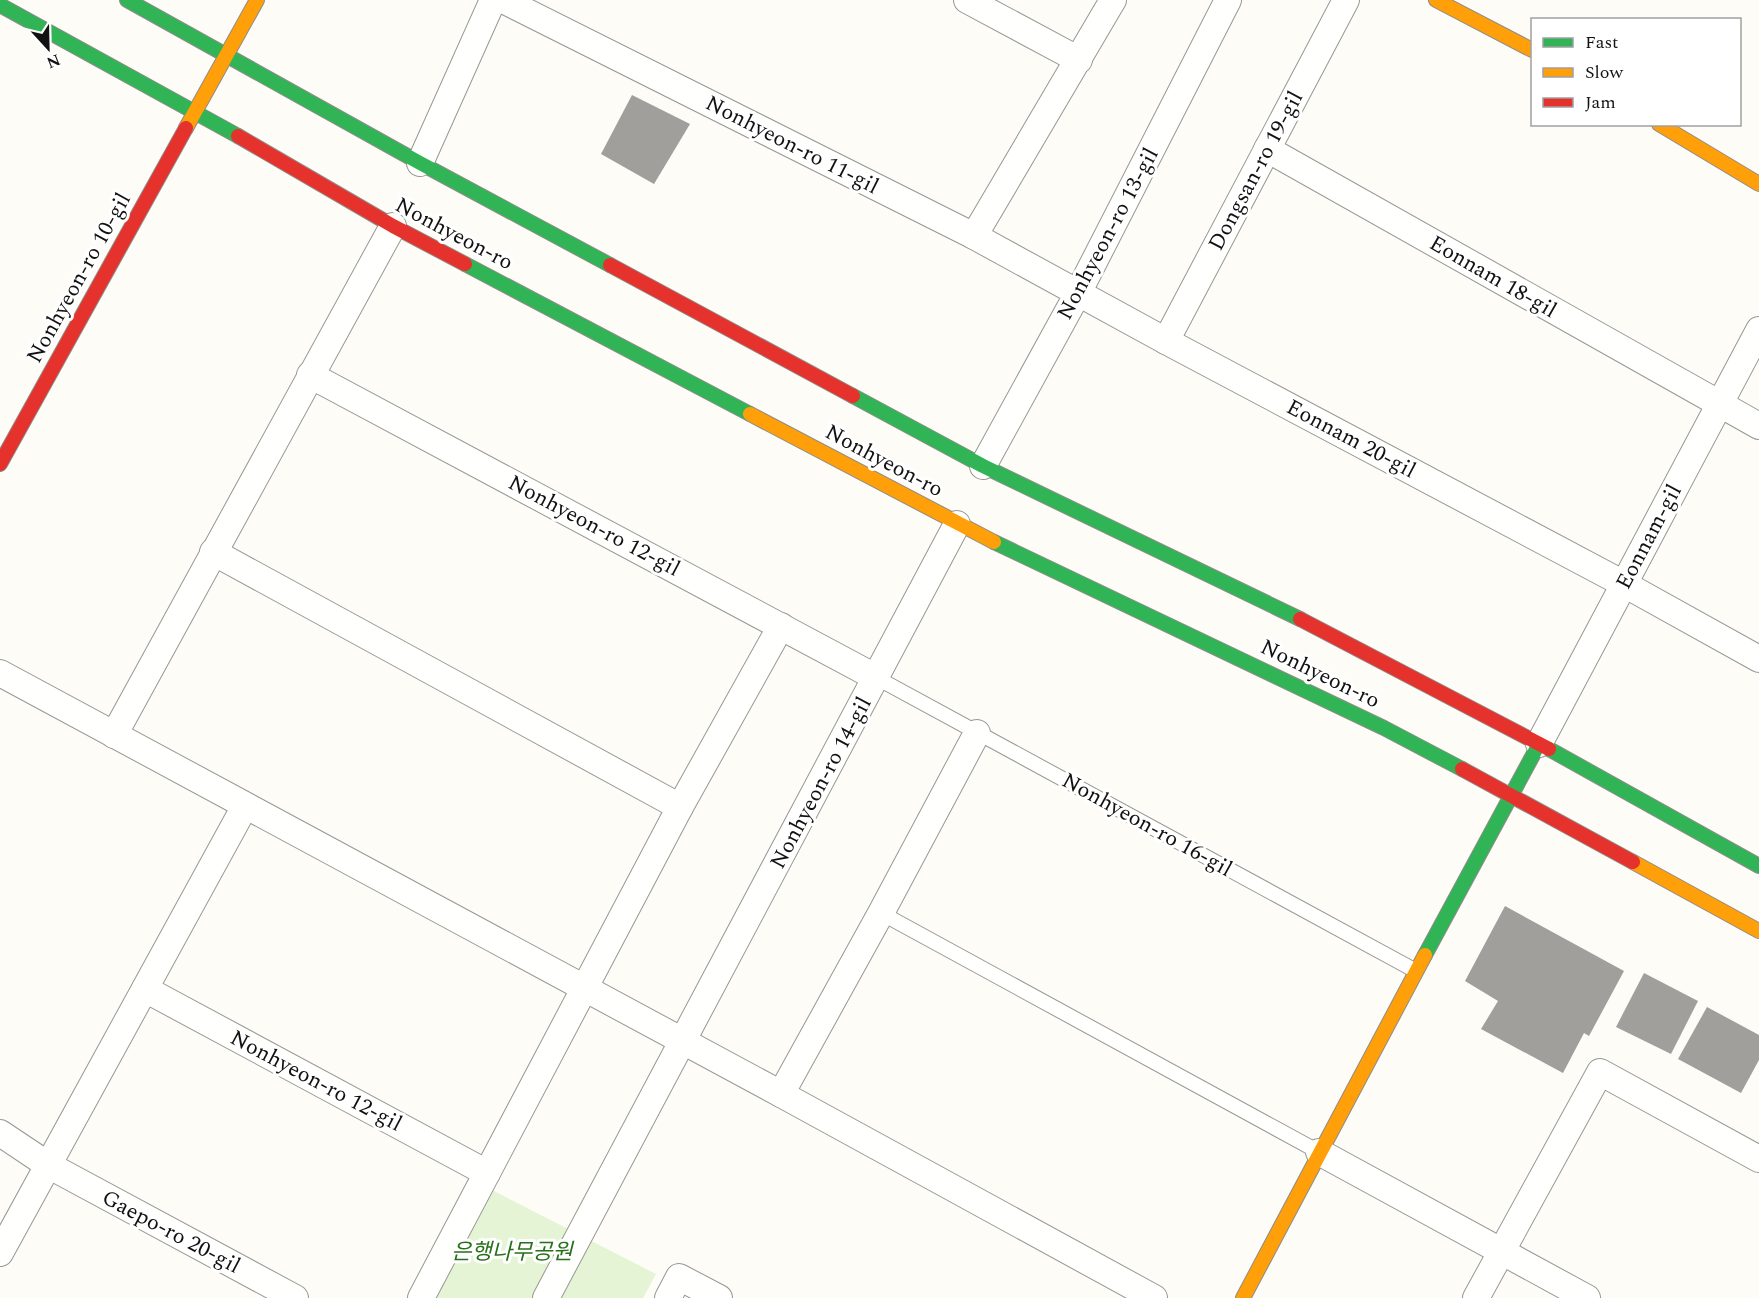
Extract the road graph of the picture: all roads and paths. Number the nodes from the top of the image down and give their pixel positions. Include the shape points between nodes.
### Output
1 (127, 0) edge
2 (257, 0) edge
3 (493, 0) edge
4 (503, 0) edge
5 (967, 0) edge
6 (1113, 0) edge
7 (1228, 0) edge
8 (1346, 0) edge
9 (1436, 0) edge
10 (0, 5) edge
11 (1531, 49) edge
12 (227, 56) junction
13 (1079, 60) junction
14 (196, 112) junction
15 (1662, 126) edge
16 (1268, 150) junction
17 (420, 163) junction
18 (1759, 184) edge
19 (393, 226) junction
20 (974, 236) junction
21 (1078, 293) junction
22 (1759, 330) edge
23 (1166, 341) junction
24 (310, 375) junction
25 (1719, 405) junction
26 (1759, 426) edge
27 (3, 449) edge
28 (983, 466) junction
29 (957, 524) junction
30 (213, 552) junction
31 (1624, 584) junction
32 (781, 626) junction
33 (1759, 659) edge
34 (0, 673) edge
35 (877, 678) junction
36 (977, 733) junction
37 (114, 735) junction
38 (1539, 744) junction
39 (1512, 795) junction
40 (246, 806) junction
41 (680, 807) junction
42 (1759, 866) edge
43 (881, 914) junction
44 (1759, 931) edge
45 (1416, 971) junction
46 (145, 989) junction
47 (584, 989) junction
48 (683, 1042) junction
49 (781, 1094) junction
50 (0, 1133) edge
51 (1319, 1152) junction
52 (1759, 1159) edge
53 (48, 1165) junction
54 (488, 1173) junction
55 (1501, 1252) junction
56 (0, 1253) edge
57 (673, 1287) edge
58 (295, 1298) edge
59 (421, 1298) edge
60 (546, 1298) edge
61 (719, 1298) edge
62 (1154, 1298) edge
63 (1243, 1298) edge
64 (1476, 1298) edge
65 (1587, 1298) edge

1 - 12 main road, Nonhyeon-ro
2 - 12 main road, Nonhyeon-ro 10-gil
3 - 17 street
4 - 20 street, Nonhyeon-ro 11-gil
5 - 13 street
6 - 13 street
7 - 21 street, Nonhyeon-ro 13-gil
8 - 16 street, Dongsan-ro 19-gil
9 - 11 main road
10 - 14 main road, Nonhyeon-ro
12 - 14 main road, Nonhyeon-ro 10-gil
12 - 17 main road, Nonhyeon-ro
13 - 20 street
14 - 19 main road, Nonhyeon-ro
14 - 27 main road, Nonhyeon-ro 10-gil
15 - 18 main road
16 - 23 street, Dongsan-ro 19-gil
16 - 25 street, Eonnam 18-gil
17 - 28 main road, Nonhyeon-ro
19 - 24 street
19 - 29 main road, Nonhyeon-ro
20 - 21 street, Nonhyeon-ro 11-gil
21 - 23 street, Eonnam 20-gil
21 - 28 street, Nonhyeon-ro 13-gil
22 - 25 street, Eonnam-gil
23 - 31 street, Eonnam 20-gil
24 - 30 street
24 - 32 street, Nonhyeon-ro 12-gil
25 - 26 street, Eonnam 18-gil
25 - 31 street, Eonnam-gil
28 - 38 main road, Nonhyeon-ro via 1320,629
29 - 35 street, Nonhyeon-ro 14-gil
29 - 39 main road, Nonhyeon-ro via 1384,728
30 - 37 street
30 - 41 street
31 - 33 street, Eonnam 20-gil
31 - 38 street, Eonnam-gil
32 - 35 street, Nonhyeon-ro 12-gil
32 - 41 street
34 - 37 street
35 - 36 lane, Nonhyeon-ro 16-gil
35 - 48 street, Nonhyeon-ro 14-gil
36 - 43 street
36 - 45 lane, Nonhyeon-ro 16-gil
37 - 40 street
38 - 39 main road
38 - 42 main road, Nonhyeon-ro
39 - 44 main road, Nonhyeon-ro
39 - 45 main road
40 - 46 street
40 - 47 street
41 - 47 street
43 - 49 street
43 - 51 lane
45 - 51 main road
46 - 53 street
46 - 54 street, Nonhyeon-ro 12-gil
47 - 48 street
47 - 54 street
48 - 49 street
48 - 60 street, Nonhyeon-ro 14-gil
49 - 62 street
50 - 53 street, Gaepo-ro 20-gil
51 - 55 street
51 - 63 main road
52 - 55 street via 1600,1072
53 - 56 street
53 - 58 street, Gaepo-ro 20-gil
54 - 59 street
55 - 64 street
55 - 65 street
57 - 61 street

